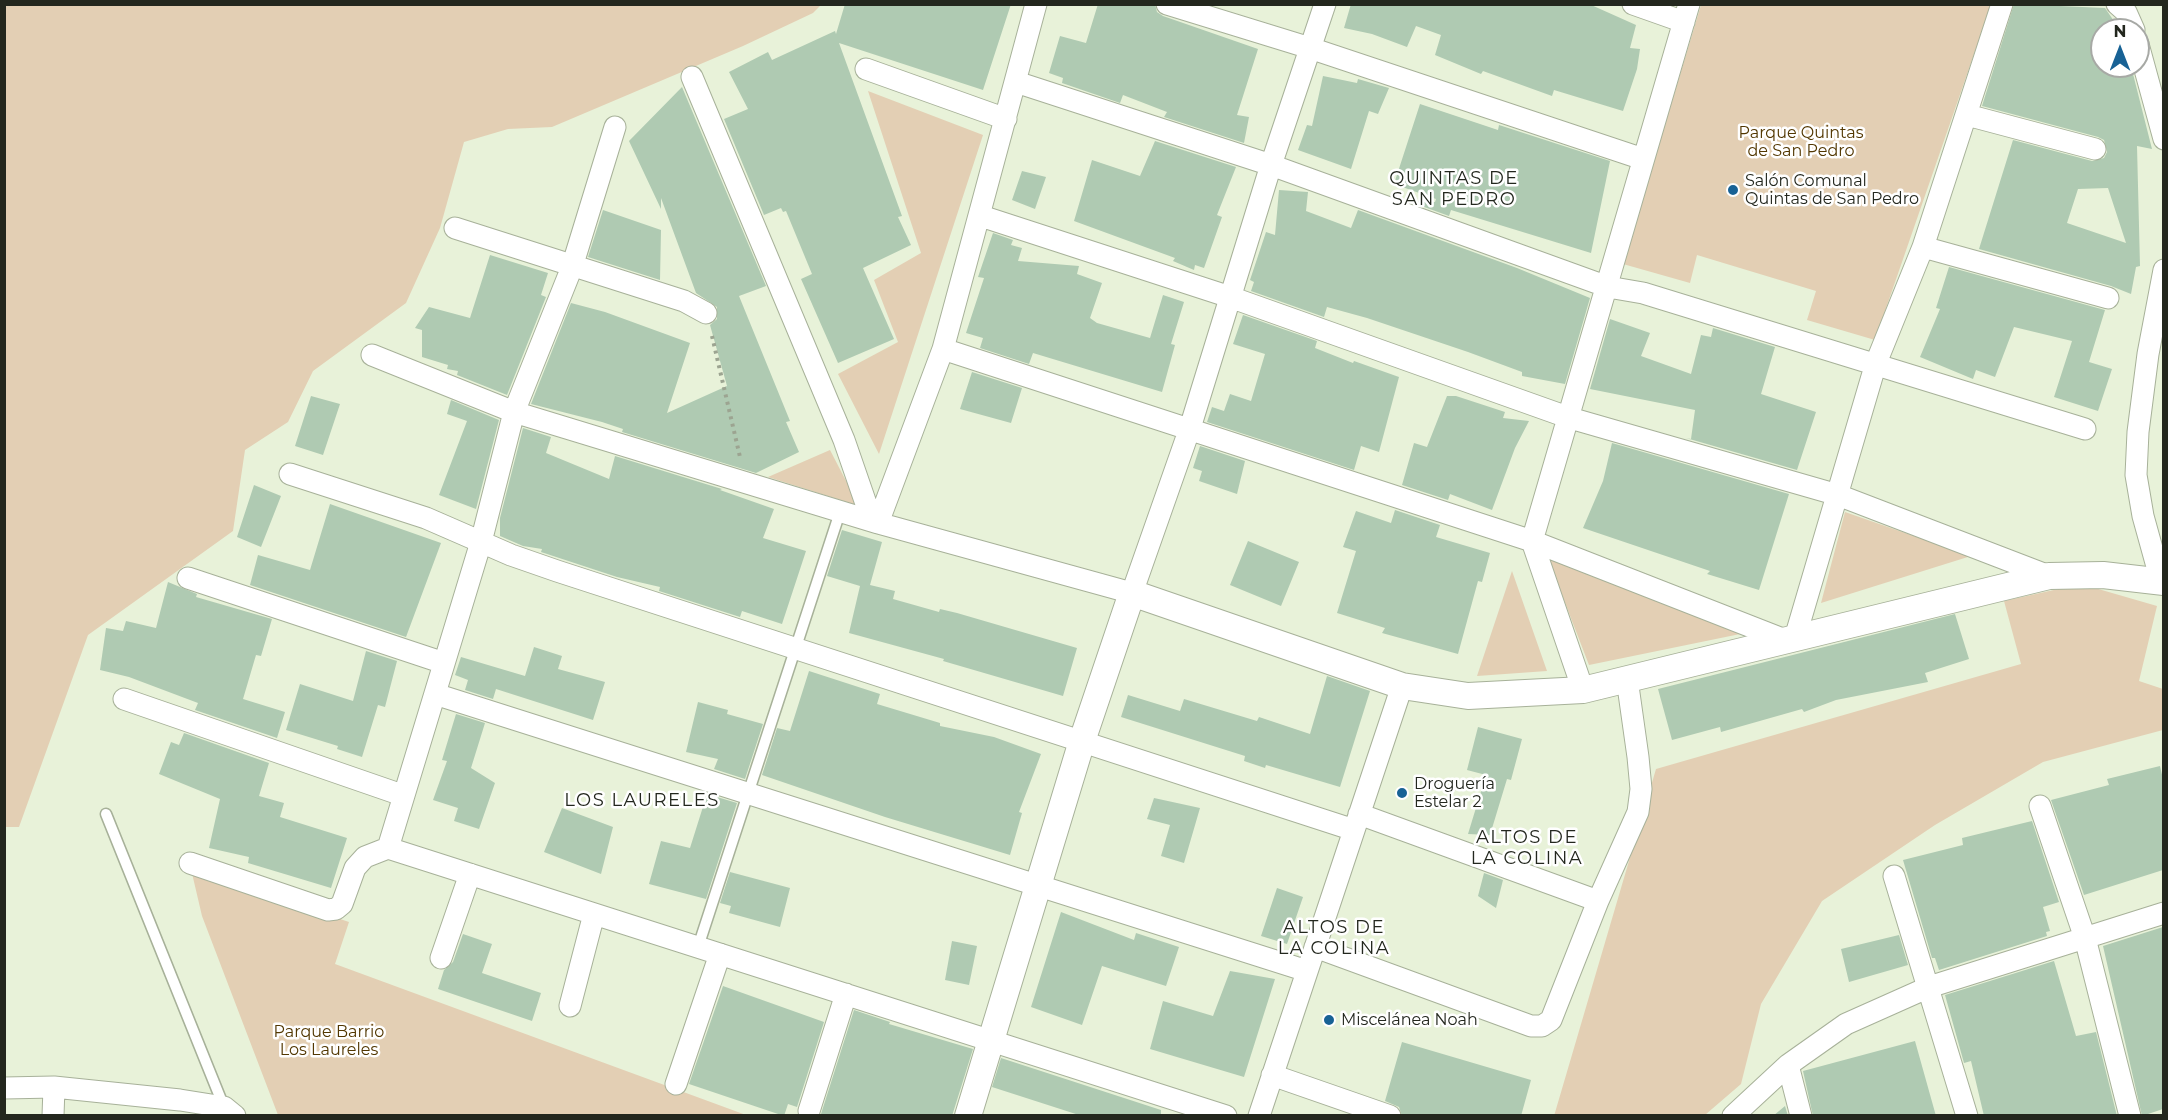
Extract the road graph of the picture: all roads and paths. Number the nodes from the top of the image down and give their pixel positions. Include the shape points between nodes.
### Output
1 (1036, 4) edge
2 (1167, 4) edge
3 (1325, 4) edge
4 (1633, 4) edge
5 (2002, 4) edge
6 (2117, 4) edge
7 (1686, 13) edge
8 (2129, 18) edge
9 (1310, 48) junction
10 (866, 69) dead end
11 (692, 77) dead end
12 (2147, 78) edge
13 (1016, 82) junction
14 (1967, 115) junction
15 (1006, 119) junction
16 (615, 127) dead end
17 (2163, 139) edge
18 (2095, 149) dead end
19 (1643, 159) junction
20 (1271, 165) junction
21 (981, 216) junction
22 (455, 228) dead end
23 (1923, 247) junction
24 (572, 267) junction
25 (2163, 270) edge
26 (1608, 287) junction
27 (1230, 297) junction
28 (2109, 298) dead end
29 (706, 314) joint
30 (943, 349) junction
31 (372, 355) dead end
32 (1876, 363) junction
33 (514, 412) junction
34 (1570, 418) junction
35 (1190, 428) junction
36 (2085, 429) dead end
37 (742, 464) dead end
38 (290, 474) dead end
39 (1838, 495) junction
40 (840, 512) junction
41 (875, 522) junction
42 (1533, 541) junction
43 (481, 542) junction
44 (2049, 576) junction
45 (188, 578) dead end
46 (2162, 582) edge
47 (1132, 593) junction
48 (1790, 639) junction
49 (795, 649) junction
50 (444, 663) junction
51 (1627, 679) junction
52 (1402, 686) junction
53 (1583, 690) junction
54 (435, 694) junction
55 (124, 699) dead end
56 (1082, 741) junction
57 (402, 795) junction
58 (748, 795) junction
59 (2040, 806) dead end
60 (106, 814) dead end
61 (1357, 822) junction
62 (388, 848) junction
63 (190, 862) dead end
64 (470, 874) junction
65 (1894, 876) dead end
66 (1038, 885) junction
67 (1598, 901) junction
68 (2163, 913) edge
69 (594, 914) junction
70 (2085, 938) junction
71 (698, 947) junction
72 (1315, 947) junction
73 (720, 954) junction
74 (441, 958) dead end
75 (1307, 971) junction
76 (1929, 987) junction
77 (846, 994) junction
78 (570, 1006) dead end
79 (991, 1040) junction
80 (1788, 1065) junction
81 (1272, 1075) junction
82 (676, 1084) dead end
83 (54, 1087) junction
84 (4, 1088) edge
85 (229, 1111) edge
86 (809, 1111) dead end
87 (53, 1116) edge
88 (968, 1116) edge
89 (1226, 1116) edge
90 (1259, 1116) edge
91 (1390, 1116) edge
92 (1733, 1116) edge
93 (1802, 1116) edge
94 (1967, 1116) edge
95 (2130, 1116) edge

1 - 13 street
2 - 9 street
3 - 9 street
4 - 7 street
5 - 14 street
6 - 8 street
7 - 19 street
9 - 19 street
9 - 20 street
10 - 15 street
11 - 41 street
12 - 17 street
13 - 15 street
13 - 20 street
14 - 18 street
14 - 23 street
15 - 21 street
16 - 24 street
19 - 26 street
20 - 26 street
20 - 27 street
21 - 27 street
21 - 30 street
22 - 24 street
23 - 28 street
23 - 32 street
24 - 29 street via 684,301
24 - 33 street
25 - 46 street via 2148,354 2136,474 2143,516
26 - 32 street via 1643,292
26 - 34 street
27 - 34 street
27 - 35 street
29 - 37 path
30 - 35 street
30 - 41 street
31 - 33 street
32 - 36 street
32 - 39 street
33 - 40 street
33 - 43 street
34 - 39 street
34 - 42 street
35 - 42 street
35 - 47 street
38 - 43 street via 426,518
39 - 44 street
39 - 48 street
40 - 41 street
40 - 49 lane
41 - 47 street
42 - 48 street
42 - 53 street
43 - 49 street
43 - 50 street
44 - 46 street via 2103,575
44 - 48 street
45 - 50 street
47 - 52 street
47 - 56 street
48 - 51 street
49 - 56 street
49 - 58 lane
50 - 54 street
51 - 53 street
51 - 67 street via 1641,789 1638,812
52 - 53 street via 1468,696
52 - 61 street
54 - 57 street
54 - 58 street
55 - 57 street
56 - 61 street
56 - 66 street
57 - 62 street
58 - 66 street
58 - 71 lane
59 - 70 street
60 - 85 lane
61 - 67 street
61 - 72 street
62 - 63 street via 365,857 355,868 342,903 328,910
62 - 64 street
64 - 69 street
64 - 74 street
65 - 76 street
66 - 75 street
66 - 79 street
67 - 72 street via 1551,1020 1542,1026 1531,1026
68 - 70 street
69 - 71 street
69 - 78 street
70 - 76 street
70 - 95 street
71 - 73 street
72 - 75 street
73 - 77 street
73 - 82 street
75 - 81 street
76 - 80 street via 1846,1024
76 - 94 street
77 - 79 street
77 - 86 street
79 - 88 street
79 - 89 street
80 - 92 street
80 - 93 street
81 - 90 street
81 - 91 street
83 - 84 street
83 - 85 street
83 - 87 street

